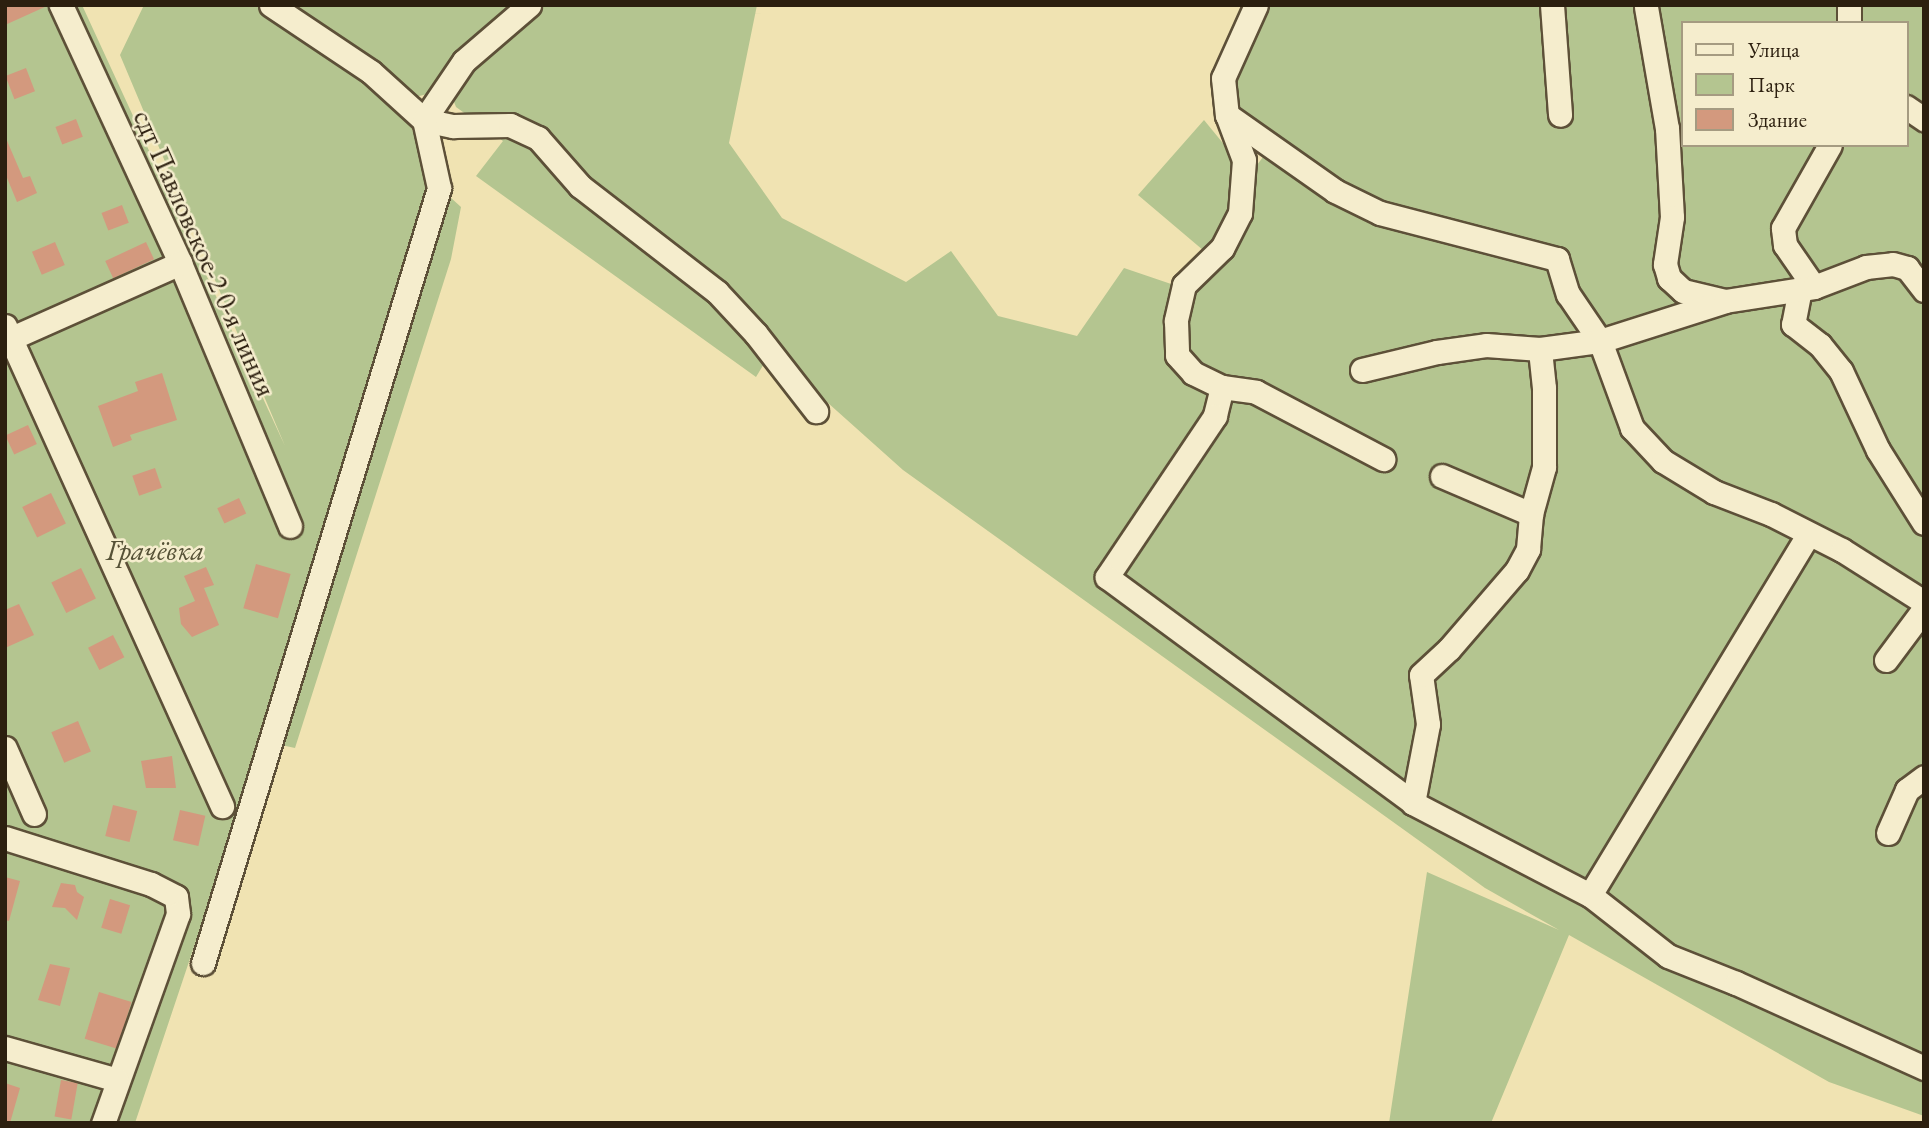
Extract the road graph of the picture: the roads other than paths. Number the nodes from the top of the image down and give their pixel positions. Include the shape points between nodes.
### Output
1 (61, 5) edge
2 (271, 5) edge
3 (529, 5) edge
4 (1256, 5) edge
5 (1552, 5) edge
6 (1646, 7) dead end
7 (1908, 108) edge
8 (1560, 115) dead end
9 (1227, 116) junction
10 (1924, 119) edge
11 (424, 120) junction
12 (1829, 147) edge
13 (180, 263) junction
14 (1807, 288) junction
15 (1924, 290) edge
16 (1725, 302) junction
17 (7, 335) edge
18 (1600, 341) junction
19 (1540, 349) junction
20 (1362, 370) dead end
21 (1222, 387) junction
22 (816, 411) dead end
23 (1383, 459) dead end
24 (1442, 476) dead end
25 (1531, 514) junction
26 (1924, 523) edge
27 (290, 526) dead end
28 (1809, 534) junction
29 (1924, 602) edge
30 (1924, 609) edge
31 (1886, 660) dead end
32 (5, 748) edge
33 (1924, 777) edge
34 (1413, 803) junction
35 (222, 806) dead end
36 (34, 814) dead end
37 (1888, 833) dead end
38 (5, 838) edge
39 (1590, 895) junction
40 (203, 963) dead end
41 (5, 1048) edge
42 (1924, 1068) edge
43 (117, 1080) junction
44 (103, 1123) edge

1 - 13 street, сдт Павловское-2 0-я линия
2 - 11 street via 371,72
3 - 11 street via 464,61
4 - 9 street via 1223,78
5 - 8 street
6 - 16 street via 1667,128 1672,217 1665,264 1669,278 1683,291
7 - 10 street
9 - 18 street via 1335,191 1380,213 1557,259 1568,294
9 - 21 street via 1244,160 1240,214 1222,248 1184,285 1176,321 1177,355 1193,373
11 - 22 street via 453,126 510,125 538,138 580,186 717,292
11 - 40 street via 439,188
12 - 14 street via 1783,229 1785,244
13 - 17 street
13 - 27 street, сдт Павловское-2 0-я линия
14 - 15 street via 1866,267 1893,264 1907,268
14 - 16 street
14 - 26 street via 1793,324 1820,345 1841,371 1878,450
16 - 18 street
17 - 35 street
18 - 19 street
18 - 28 street via 1632,428 1662,461 1714,492
19 - 20 street via 1486,345
19 - 25 street via 1544,467
21 - 23 street via 1256,392
21 - 34 street via 1214,416 1107,577
24 - 25 street
25 - 34 street via 1528,550 1517,570 1421,676 1428,724
28 - 29 street
28 - 39 street
30 - 31 street
32 - 36 street
33 - 37 street via 1907,790
34 - 39 street
38 - 43 street via 151,884 176,897 178,914
39 - 42 street via 1668,956
41 - 43 street
43 - 44 street

